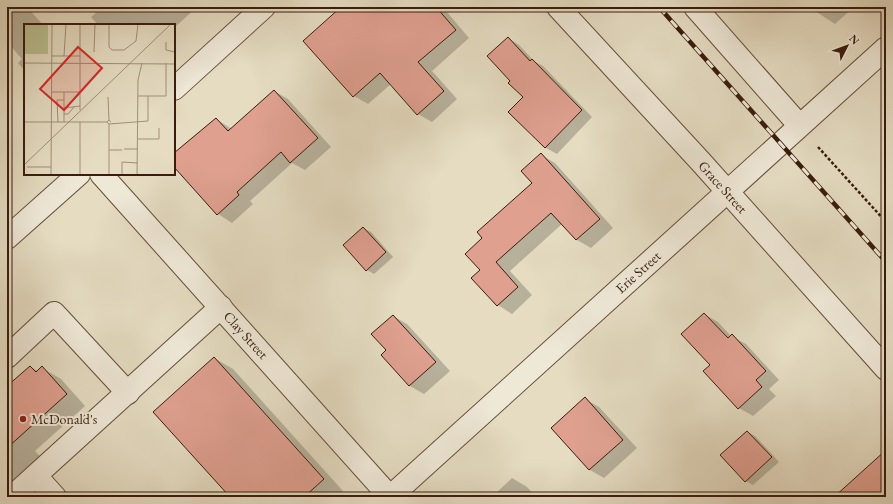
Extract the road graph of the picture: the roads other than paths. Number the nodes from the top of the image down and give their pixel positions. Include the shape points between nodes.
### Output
1 (264, 7) edge
2 (558, 7) edge
3 (694, 7) edge
4 (886, 48) edge
5 (175, 88) edge
6 (799, 125) junction
7 (79, 175) edge
8 (102, 175) edge
9 (727, 191) junction
10 (7, 238) edge
11 (221, 307) junction
12 (7, 357) edge
13 (886, 368) edge
14 (128, 393) junction
15 (36, 476) junction
16 (12, 497) edge
17 (55, 497) edge
18 (390, 497) edge

1 - 5 street
2 - 9 street, Grace Street
3 - 6 street
4 - 6 street, Erie Street
6 - 9 street, Erie Street
7 - 10 street
8 - 11 street, Clay Street
9 - 13 street, Grace Street
9 - 18 street, Erie Street
11 - 14 street
11 - 18 street, Clay Street
12 - 14 street via 54,313
14 - 15 street
15 - 16 street
15 - 17 street

